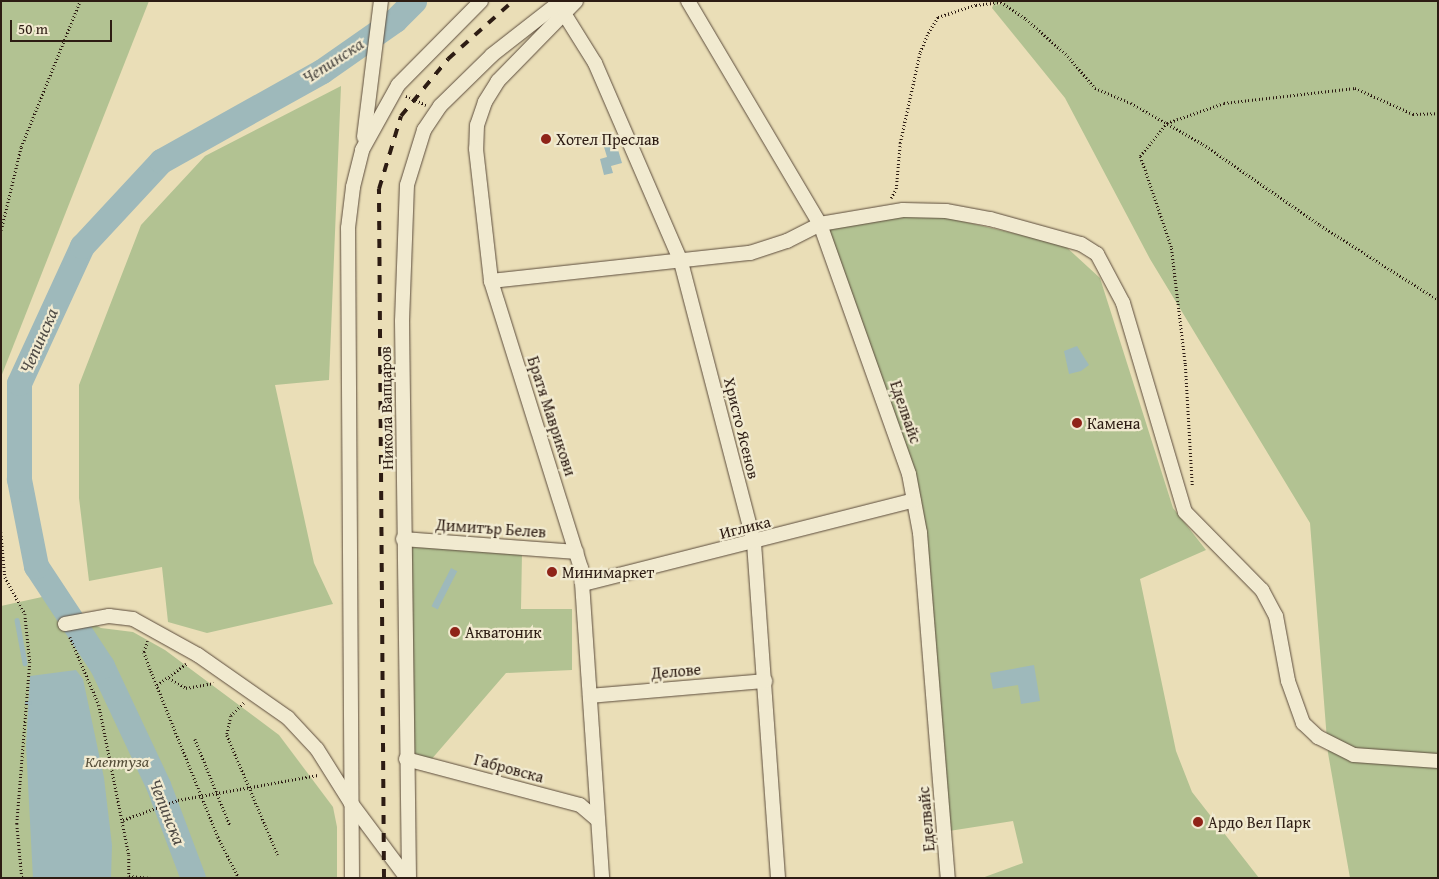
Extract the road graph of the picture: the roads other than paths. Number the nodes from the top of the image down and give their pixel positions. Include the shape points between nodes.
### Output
1 (481, 1) edge
2 (576, 1) edge
3 (688, 1) edge
4 (380, 4) edge
5 (563, 8) edge
6 (362, 150) junction
7 (820, 224) junction
8 (681, 262) junction
9 (491, 281) junction
10 (914, 500) junction
11 (403, 539) junction
12 (754, 543) junction
13 (577, 552) junction
14 (583, 584) junction
15 (66, 623) dead end
16 (765, 681) junction
17 (590, 696) junction
18 (406, 759) junction
19 (1438, 761) edge
20 (351, 803) junction
21 (598, 820) junction
22 (352, 878) edge
23 (408, 878) edge
24 (602, 878) edge
25 (778, 878) edge
26 (948, 878) edge

1 - 6 street via 425,54 392,93
2 - 5 street, Братя Маврикови
3 - 7 street, Еделвайс
4 - 6 street
5 - 8 street, Христо Ясенов via 595,63
5 - 9 street, Братя Маврикови via 498,81 485,102 477,125 476,149
5 - 11 street, Никола Вапцаров via 492,55 440,106 424,130 414,158 404,216
6 - 20 street via 348,228
7 - 8 street via 787,241 750,253
7 - 10 street, Еделвайс via 909,474
7 - 19 street via 903,210 946,211 1058,237 1081,244 1097,254 1123,303 1185,512 1262,590 1276,616 1288,681 1303,723 1318,738 1354,755
8 - 9 street
8 - 12 street, Христо Ясенов
9 - 13 street, Братя Маврикови
10 - 12 street, Иглика
10 - 26 street, Еделвайс via 920,533
11 - 13 street, Димитър Белев
11 - 18 street, Никола Вапцаров
12 - 14 street, Иглика
12 - 16 street, Христо Ясенов
13 - 14 street, Братя Маврикови
14 - 17 street, Братя Маврикови
15 - 20 street via 110,616 133,619 198,655 288,718 333,771
16 - 17 street, Делове
16 - 25 street, Христо Ясенов
17 - 21 street, Братя Маврикови
18 - 21 street, Габровска via 580,805
18 - 23 street, Никола Вапцаров
20 - 22 street
20 - 23 street
21 - 24 street, Братя Маврикови

